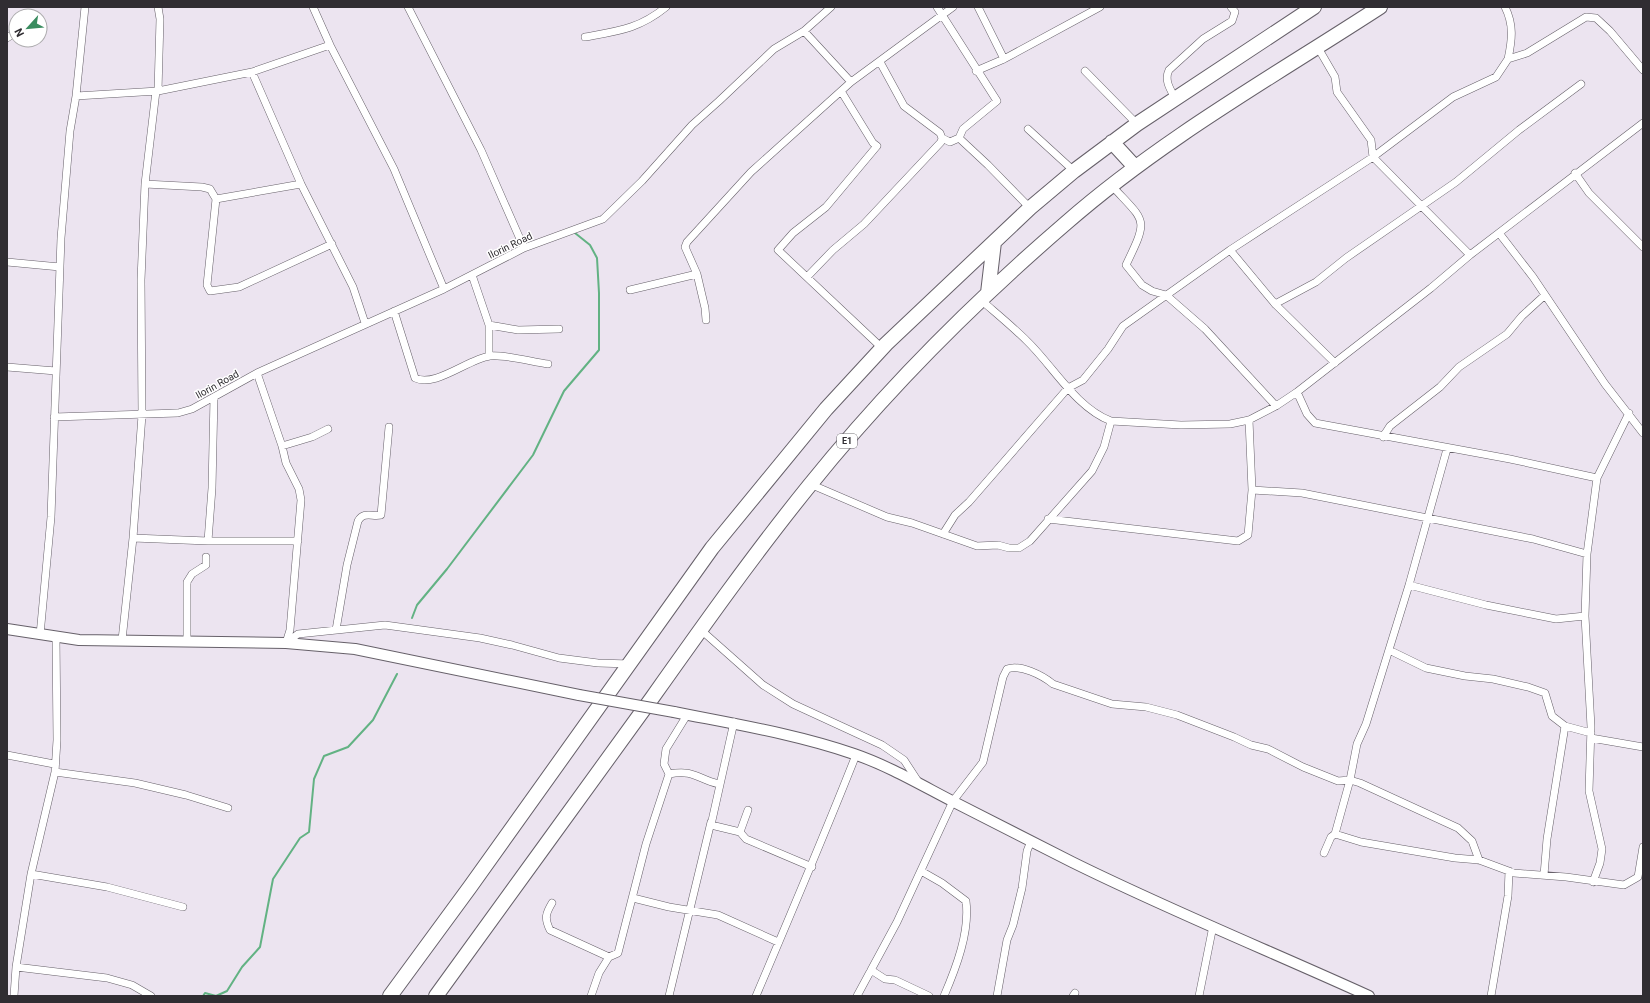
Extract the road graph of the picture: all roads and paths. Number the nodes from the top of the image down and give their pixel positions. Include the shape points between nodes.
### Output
1 (85, 7) edge
2 (158, 7) edge
3 (313, 7) edge
4 (408, 7) edge
5 (666, 7) edge
6 (831, 7) edge
7 (937, 7) edge
8 (953, 7) edge
9 (978, 7) edge
10 (1100, 7) edge
11 (1231, 7) edge
12 (1314, 7) edge
13 (1505, 7) edge
14 (1379, 8) edge
15 (942, 15) junction
16 (804, 31) junction
17 (585, 37) dead end
18 (330, 45) junction
19 (1317, 46) junction
20 (1004, 59) junction
21 (1508, 59) junction
22 (880, 62) junction
23 (1643, 70) edge
24 (976, 71) junction
25 (1085, 71) dead end
26 (252, 72) junction
27 (850, 82) junction
28 (1581, 84) dead end
29 (157, 91) junction
30 (841, 91) junction
31 (76, 96) junction
32 (1175, 98) junction
33 (1643, 123) edge
34 (1137, 124) junction
35 (1028, 129) dead end
36 (942, 138) junction
37 (959, 138) junction
38 (1112, 142) junction
39 (1373, 158) junction
40 (1135, 168) junction
41 (1074, 171) junction
42 (1575, 174) junction
43 (145, 184) junction
44 (301, 184) junction
45 (1112, 186) junction
46 (216, 199) junction
47 (1421, 207) junction
48 (1030, 208) junction
49 (1499, 233) junction
50 (994, 242) junction
51 (332, 244) junction
52 (1643, 247) edge
53 (524, 248) junction
54 (1230, 250) junction
55 (1470, 255) junction
56 (7, 262) edge
57 (60, 267) junction
58 (697, 274) junction
59 (472, 275) junction
60 (807, 277) junction
61 (444, 289) junction
62 (630, 290) dead end
63 (1166, 295) junction
64 (1545, 295) junction
65 (984, 297) junction
66 (1275, 304) junction
67 (394, 311) junction
68 (706, 320) dead end
69 (365, 323) junction
70 (489, 325) junction
71 (559, 329) dead end
72 (882, 348) junction
73 (489, 356) junction
74 (1335, 363) junction
75 (548, 364) dead end
76 (7, 367) edge
77 (56, 371) junction
78 (257, 373) junction
79 (1068, 388) junction
80 (1297, 392) junction
81 (214, 397) junction
82 (1276, 406) junction
83 (1629, 413) junction
84 (142, 415) junction
85 (54, 417) junction
86 (1249, 420) junction
87 (1111, 421) junction
88 (389, 427) dead end
89 (328, 429) dead end
90 (1643, 434) edge
91 (1383, 437) junction
92 (282, 446) junction
93 (1447, 449) junction
94 (1597, 478) junction
95 (810, 484) junction
96 (1252, 490) junction
97 (1048, 519) junction
98 (1428, 519) junction
99 (943, 534) junction
100 (133, 538) junction
101 (208, 541) junction
102 (298, 541) junction
103 (1587, 554) junction
104 (206, 557) dead end
105 (1410, 585) junction
106 (1585, 616) junction
107 (7, 629) edge
108 (336, 630) junction
109 (701, 630) junction
110 (40, 635) junction
111 (56, 637) junction
112 (122, 640) junction
113 (187, 642) junction
114 (286, 643) junction
115 (1389, 650) junction
116 (630, 664) junction
117 (687, 715) junction
118 (734, 722) junction
119 (1565, 726) junction
120 (1591, 736) junction
121 (1643, 747) edge
122 (7, 755) edge
123 (856, 755) junction
124 (54, 764) junction
125 (55, 772) junction
126 (669, 774) junction
127 (1350, 780) junction
128 (919, 783) junction
129 (719, 784) junction
130 (953, 801) junction
131 (228, 808) dead end
132 (748, 810) dead end
133 (711, 822) junction
134 (740, 832) junction
135 (1335, 834) junction
136 (1031, 841) junction
137 (1643, 847) edge
138 (1643, 851) edge
139 (1324, 853) dead end
140 (1479, 860) junction
141 (812, 867) junction
142 (921, 871) junction
143 (1509, 871) junction
144 (31, 874) junction
145 (1544, 875) junction
146 (1593, 882) junction
147 (632, 898) junction
148 (552, 903) dead end
149 (183, 907) dead end
150 (691, 910) junction
151 (1213, 926) junction
152 (778, 942) junction
153 (608, 957) junction
154 (16, 967) junction
155 (871, 970) junction
156 (14, 996) edge
157 (151, 996) edge
158 (390, 996) edge
159 (436, 996) edge
160 (591, 996) edge
161 (669, 996) edge
162 (756, 996) edge
163 (857, 996) edge
164 (929, 996) edge
165 (944, 996) edge
166 (997, 996) edge
167 (1199, 996) edge
168 (1369, 996) edge
169 (1491, 996) edge

1 - 31 street
2 - 29 street via 160,19
3 - 18 street
4 - 53 street via 481,150
5 - 17 street via 650,20 634,27
6 - 16 street, Ilorin Road
7 - 15 street
8 - 15 street
9 - 20 street
10 - 20 street
11 - 32 street via 1235,12 1232,21 1203,39 1169,70 1166,76 1167,83
12 - 32 highway
13 - 21 street via 1510,18 1512,35
14 - 19 highway, E1
15 - 22 street
15 - 24 street
16 - 27 street
16 - 53 street, Ilorin Road via 774,49 692,124 610,214
18 - 26 street
18 - 61 street via 394,169
19 - 39 street via 1335,77 1337,92 1372,140
19 - 40 highway, E1 via 1221,107
20 - 24 street
21 - 23 street via 1527,53 1586,17 1596,18 1610,31
21 - 39 street via 1496,77 1453,97
22 - 27 street
22 - 36 street via 904,106 940,133
24 - 37 street via 997,101 963,129
25 - 34 street
26 - 29 street
26 - 44 street
27 - 30 street
28 - 47 street
29 - 31 street
29 - 43 street
30 - 58 street via 751,172 687,242 686,254
30 - 60 street via 877,146 826,207 793,233 778,250
31 - 57 street via 70,131
32 - 34 highway
33 - 42 street
34 - 38 highway
35 - 41 street
36 - 37 street via 950,142
36 - 60 street via 864,224 833,250
37 - 48 street
38 - 40 highway
38 - 41 highway
39 - 47 street
39 - 54 street
40 - 45 highway, E1
41 - 48 highway
42 - 49 street
42 - 52 street via 1589,193
43 - 46 street via 208,188
43 - 84 street via 141,280
44 - 46 street
44 - 51 street
45 - 63 street via 1142,223 1140,235 1126,265 1142,285
45 - 65 highway, E1 via 1068,221
46 - 51 street via 207,285 210,291 239,287
47 - 55 street
47 - 66 street via 1346,258 1316,282
48 - 50 highway
49 - 55 street
49 - 64 street
50 - 65 highway
50 - 72 highway
51 - 69 street via 353,287
53 - 59 street, Ilorin Road
54 - 63 street
54 - 66 street
55 - 74 street
56 - 57 street
57 - 77 street
58 - 62 street
58 - 68 street
59 - 61 street, Ilorin Road
59 - 70 street
60 - 72 street
61 - 67 street, Ilorin Road
63 - 79 street via 1122,326 1108,349 1083,380
63 - 82 street via 1205,329
64 - 83 street via 1604,384
64 - 91 street via 1507,334 1459,367 1440,387 1390,426
65 - 79 street
65 - 95 highway, E1 via 913,367
66 - 74 street
67 - 69 street, Ilorin Road
67 - 73 street via 415,378 420,381 431,380
69 - 78 street, Ilorin Road
70 - 71 street via 518,330
70 - 73 street
72 - 116 highway via 826,409 712,548
73 - 75 street
74 - 80 street
76 - 77 street
77 - 85 street
78 - 81 street, Ilorin Road
78 - 92 street
79 - 87 street via 1103,418
79 - 99 street via 955,515
80 - 82 street
80 - 91 street via 1307,414 1315,423
81 - 84 street, Ilorin Road via 192,409 178,413
81 - 101 street
82 - 86 street
83 - 90 street
83 - 94 street
84 - 85 street, Ilorin Road
84 - 100 street
85 - 110 street via 51,517
86 - 87 street via 1230,424 1181,425
86 - 96 street
87 - 97 street via 1104,447 1092,471
88 - 108 street via 382,515 375,517 365,514 358,521 347,565
89 - 92 street
91 - 93 street
92 - 102 street via 286,463 299,488 301,500
93 - 94 street
93 - 98 street
94 - 103 street
95 - 99 street via 887,517
95 - 109 highway, E1 via 738,576
96 - 97 street via 1248,535 1238,541
96 - 98 street via 1302,493
97 - 99 street via 1030,541 1019,548 977,546
98 - 103 street via 1533,539
98 - 105 street
100 - 101 street
100 - 112 street
101 - 102 street
102 - 114 street via 290,630
103 - 106 street
104 - 113 street via 206,565 192,574 187,582
105 - 106 street via 1486,605 1556,619
105 - 115 street
106 - 120 street
107 - 110 main road
108 - 114 street via 298,634
108 - 116 street via 384,625 480,638 558,658
109 - 128 street via 763,685 793,704 882,745 904,760
109 - 159 highway, E1
110 - 111 main road
111 - 112 main road
111 - 124 street via 57,740
112 - 113 main road
113 - 114 main road
114 - 117 main road, bridge via 355,649
115 - 119 street via 1426,668 1541,690 1545,693 1552,716
115 - 127 street via 1366,724 1357,744
116 - 158 highway
117 - 118 main road
117 - 126 street via 666,749 664,764
118 - 123 main road
118 - 129 street
119 - 120 street
119 - 145 street
120 - 121 street
120 - 146 street via 1589,791 1602,849
122 - 124 street
123 - 128 main road
123 - 141 street
124 - 125 street
125 - 131 street via 134,783
125 - 144 street
126 - 129 street via 682,771 695,774 704,781
126 - 147 street via 648,837
127 - 130 street via 1338,781 1268,749 1251,745 1177,715 1146,707 1112,704 1052,684 1046,678 1015,666 1007,669 1002,677 983,762
127 - 135 street
127 - 140 street via 1458,828 1472,841
128 - 130 main road
129 - 133 street
130 - 136 main road
130 - 142 street
132 - 134 street
133 - 134 street via 711,825
133 - 150 street
134 - 141 street via 746,839
135 - 139 street
135 - 140 street via 1361,842
136 - 151 main road
136 - 166 street via 1014,925 1007,940
137 - 138 street
138 - 146 street via 1640,872 1633,881 1624,885
140 - 143 street
141 - 152 street
142 - 155 street
142 - 165 street via 942,882 966,901 966,925
143 - 145 street
143 - 169 street via 1508,896
144 - 149 street via 107,887
144 - 154 street
145 - 146 street via 1566,876
147 - 150 street
147 - 153 street via 618,953
148 - 153 street via 546,913 550,930
150 - 152 street via 718,915
150 - 161 street
151 - 167 street
151 - 168 main road
152 - 162 street
153 - 160 street
154 - 156 street
154 - 157 street via 107,978 132,985
155 - 163 street
155 - 164 street via 884,979 895,980

